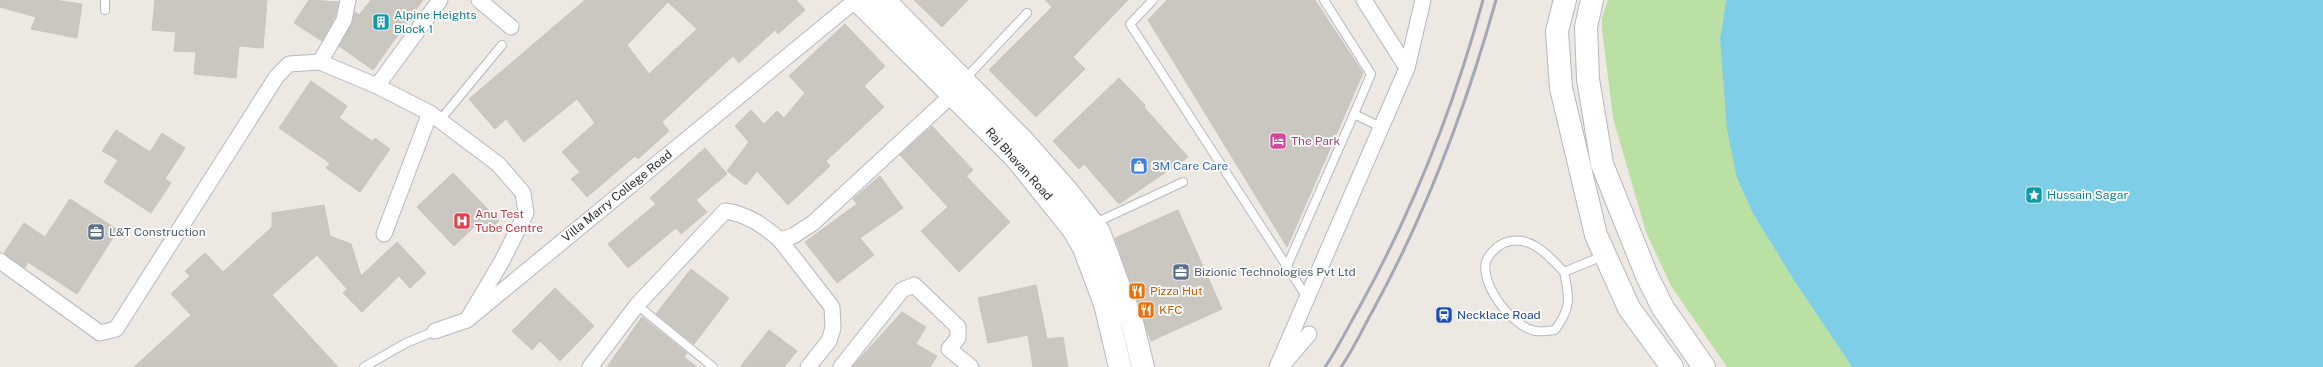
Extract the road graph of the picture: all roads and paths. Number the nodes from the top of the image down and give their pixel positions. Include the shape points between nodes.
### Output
1 (105, 0) edge
2 (348, 0) edge
3 (440, 0) edge
4 (479, 0) edge
5 (856, 0) edge
6 (884, 0) edge
7 (1153, 0) edge
8 (1324, 0) edge
9 (1364, 0) edge
10 (1423, 0) edge
11 (1565, 0) edge
12 (1592, 0) edge
13 (105, 10) dead end
14 (1027, 13) dead end
15 (511, 27) dead end
16 (502, 45) dead end
17 (320, 62) junction
18 (1407, 68) junction
19 (377, 86) junction
20 (958, 87) junction
21 (1354, 114) junction
22 (435, 116) junction
23 (1383, 128) junction
24 (1183, 182) dead end
25 (1093, 224) junction
26 (384, 234) dead end
27 (780, 240) junction
28 (1606, 255) junction
29 (0, 261) edge
30 (1287, 266) junction
31 (1564, 272) junction
32 (1308, 299) junction
33 (637, 305) junction
34 (467, 320) junction
35 (435, 331) joint
36 (1309, 334) dead end
37 (364, 367) edge
38 (590, 367) edge
39 (713, 367) edge
40 (808, 367) edge
41 (841, 367) edge
42 (971, 367) edge
43 (1120, 367) edge
44 (1143, 367) edge
45 (1277, 367) edge
46 (1281, 367) edge
47 (1672, 367) edge
48 (1704, 367) edge

1 - 13 lane
2 - 17 street via 344,20
3 - 19 street
4 - 15 street
5 - 20 main road, Raj Bhavan Road
5 - 34 street, Villa Marry College Road
6 - 20 main road, Raj Bhavan Road
7 - 30 lane via 1130,24
8 - 21 lane via 1372,74
9 - 18 street
10 - 18 street
11 - 28 main road via 1557,31 1561,88 1596,235
12 - 48 main road via 1586,27 1588,79 1602,164 1660,302
14 - 20 lane
16 - 22 lane
17 - 19 street
17 - 29 street via 289,64 277,76 116,329 100,333
18 - 23 street
19 - 22 street
20 - 25 main road, Raj Bhavan Road via 1023,141
20 - 27 street via 813,223 793,236
20 - 43 main road, Raj Bhavan Road via 1073,228 1084,248 1105,304
21 - 23 lane
21 - 30 lane
22 - 26 street
22 - 34 street via 498,164 523,193 526,213
23 - 32 street
24 - 25 lane
25 - 44 main road, Raj Bhavan Road via 1099,232 1132,322
27 - 33 street via 767,228 741,213 725,211
27 - 40 street via 832,307 833,328 829,341
28 - 31 lane
28 - 47 main road via 1629,308
30 - 32 lane
31 - 31 lane via 1534,244 1513,239 1497,245 1486,262 1488,281 1498,301 1515,322 1536,331 1554,330 1566,315 1569,294
32 - 45 street
33 - 38 street
33 - 39 lane
34 - 35 street, Villa Marry College Road
35 - 37 lane, Villa Marry College Road via 406,343
36 - 46 street
41 - 42 street via 902,290 914,286 958,327 958,338 949,349

